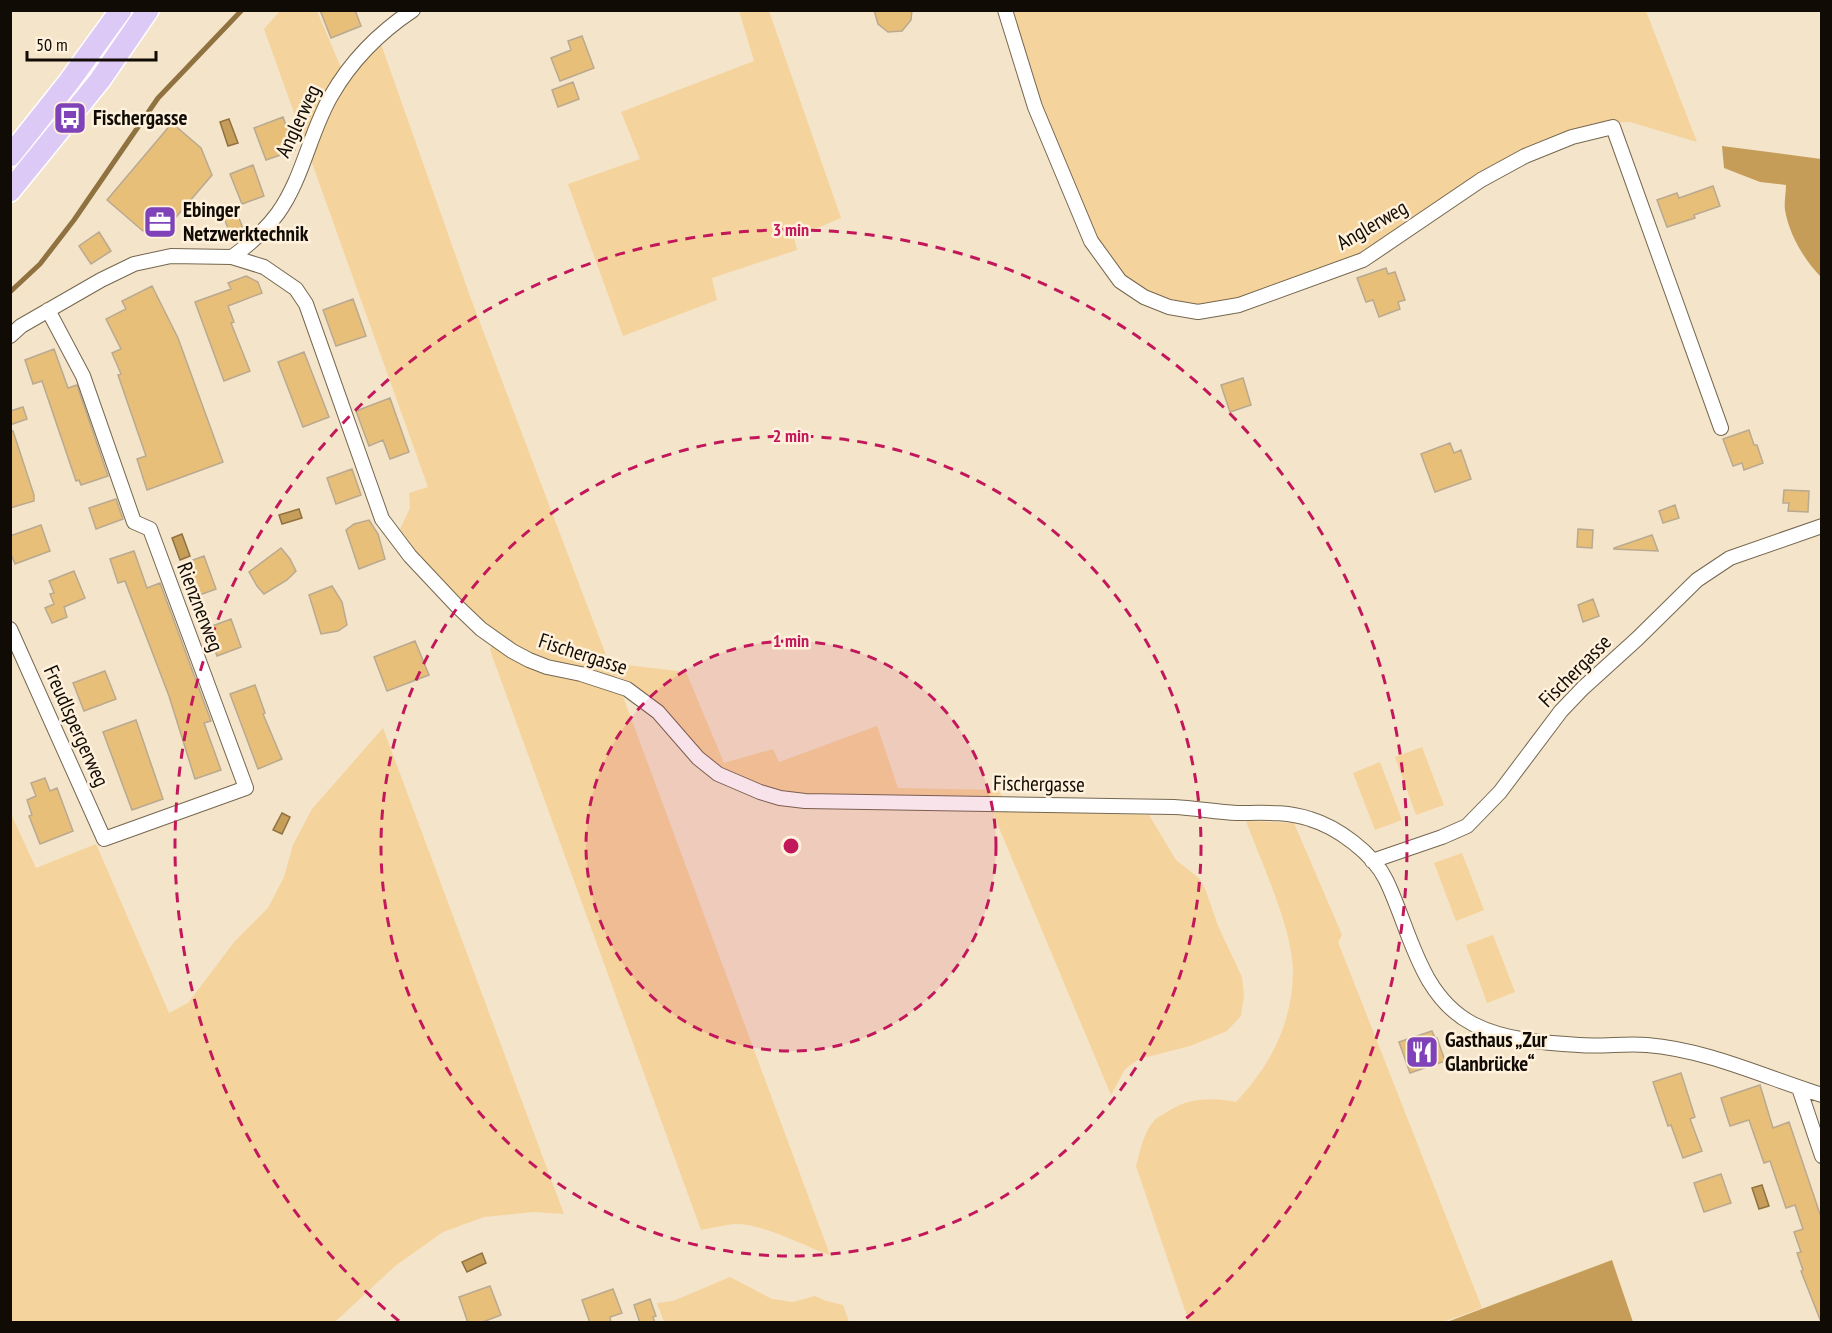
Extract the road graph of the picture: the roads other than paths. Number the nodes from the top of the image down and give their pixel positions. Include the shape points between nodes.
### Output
1 (121, 10) edge
2 (148, 10) edge
3 (413, 10) edge
4 (1005, 10) edge
5 (10, 156) edge
6 (10, 191) edge
7 (232, 256) junction
8 (48, 310) junction
9 (10, 336) edge
10 (1721, 428) dead end
11 (1821, 526) edge
12 (10, 629) edge
13 (104, 839) joint
14 (1372, 861) junction
15 (1798, 1088) junction
16 (1821, 1095) edge
17 (1821, 1156) edge

1 - 5 main road
2 - 6 main road via 100,80
3 - 7 street, Anglerweg via 370,44 345,75 320,118 279,212 253,242
4 - 10 street, Anglerweg via 1035,108 1091,241 1120,281 1169,307 1198,312 1229,308 1364,260 1499,170 1572,137 1613,127
7 - 8 street, Fischergasse via 171,256 134,264
7 - 14 street, Fischergasse via 264,267 296,289 306,304 382,519 410,556 481,630 512,651 547,667 627,689 658,712 698,758 718,774 760,792 806,801 1174,807 1272,813 1309,818 1339,831
8 - 9 street, Fischergasse
8 - 13 street, Rienznerweg via 83,376 134,522 150,528 246,788
11 - 14 street, Fischergasse via 1730,558 1697,580 1561,711 1500,792 1467,826
12 - 13 street, Freudlspergerweg
14 - 15 street, Fischergasse via 1385,878 1429,983 1452,1009 1472,1023 1496,1034 1523,1039 1579,1045 1647,1045 1704,1055
15 - 16 street, Fischergasse
15 - 17 street

